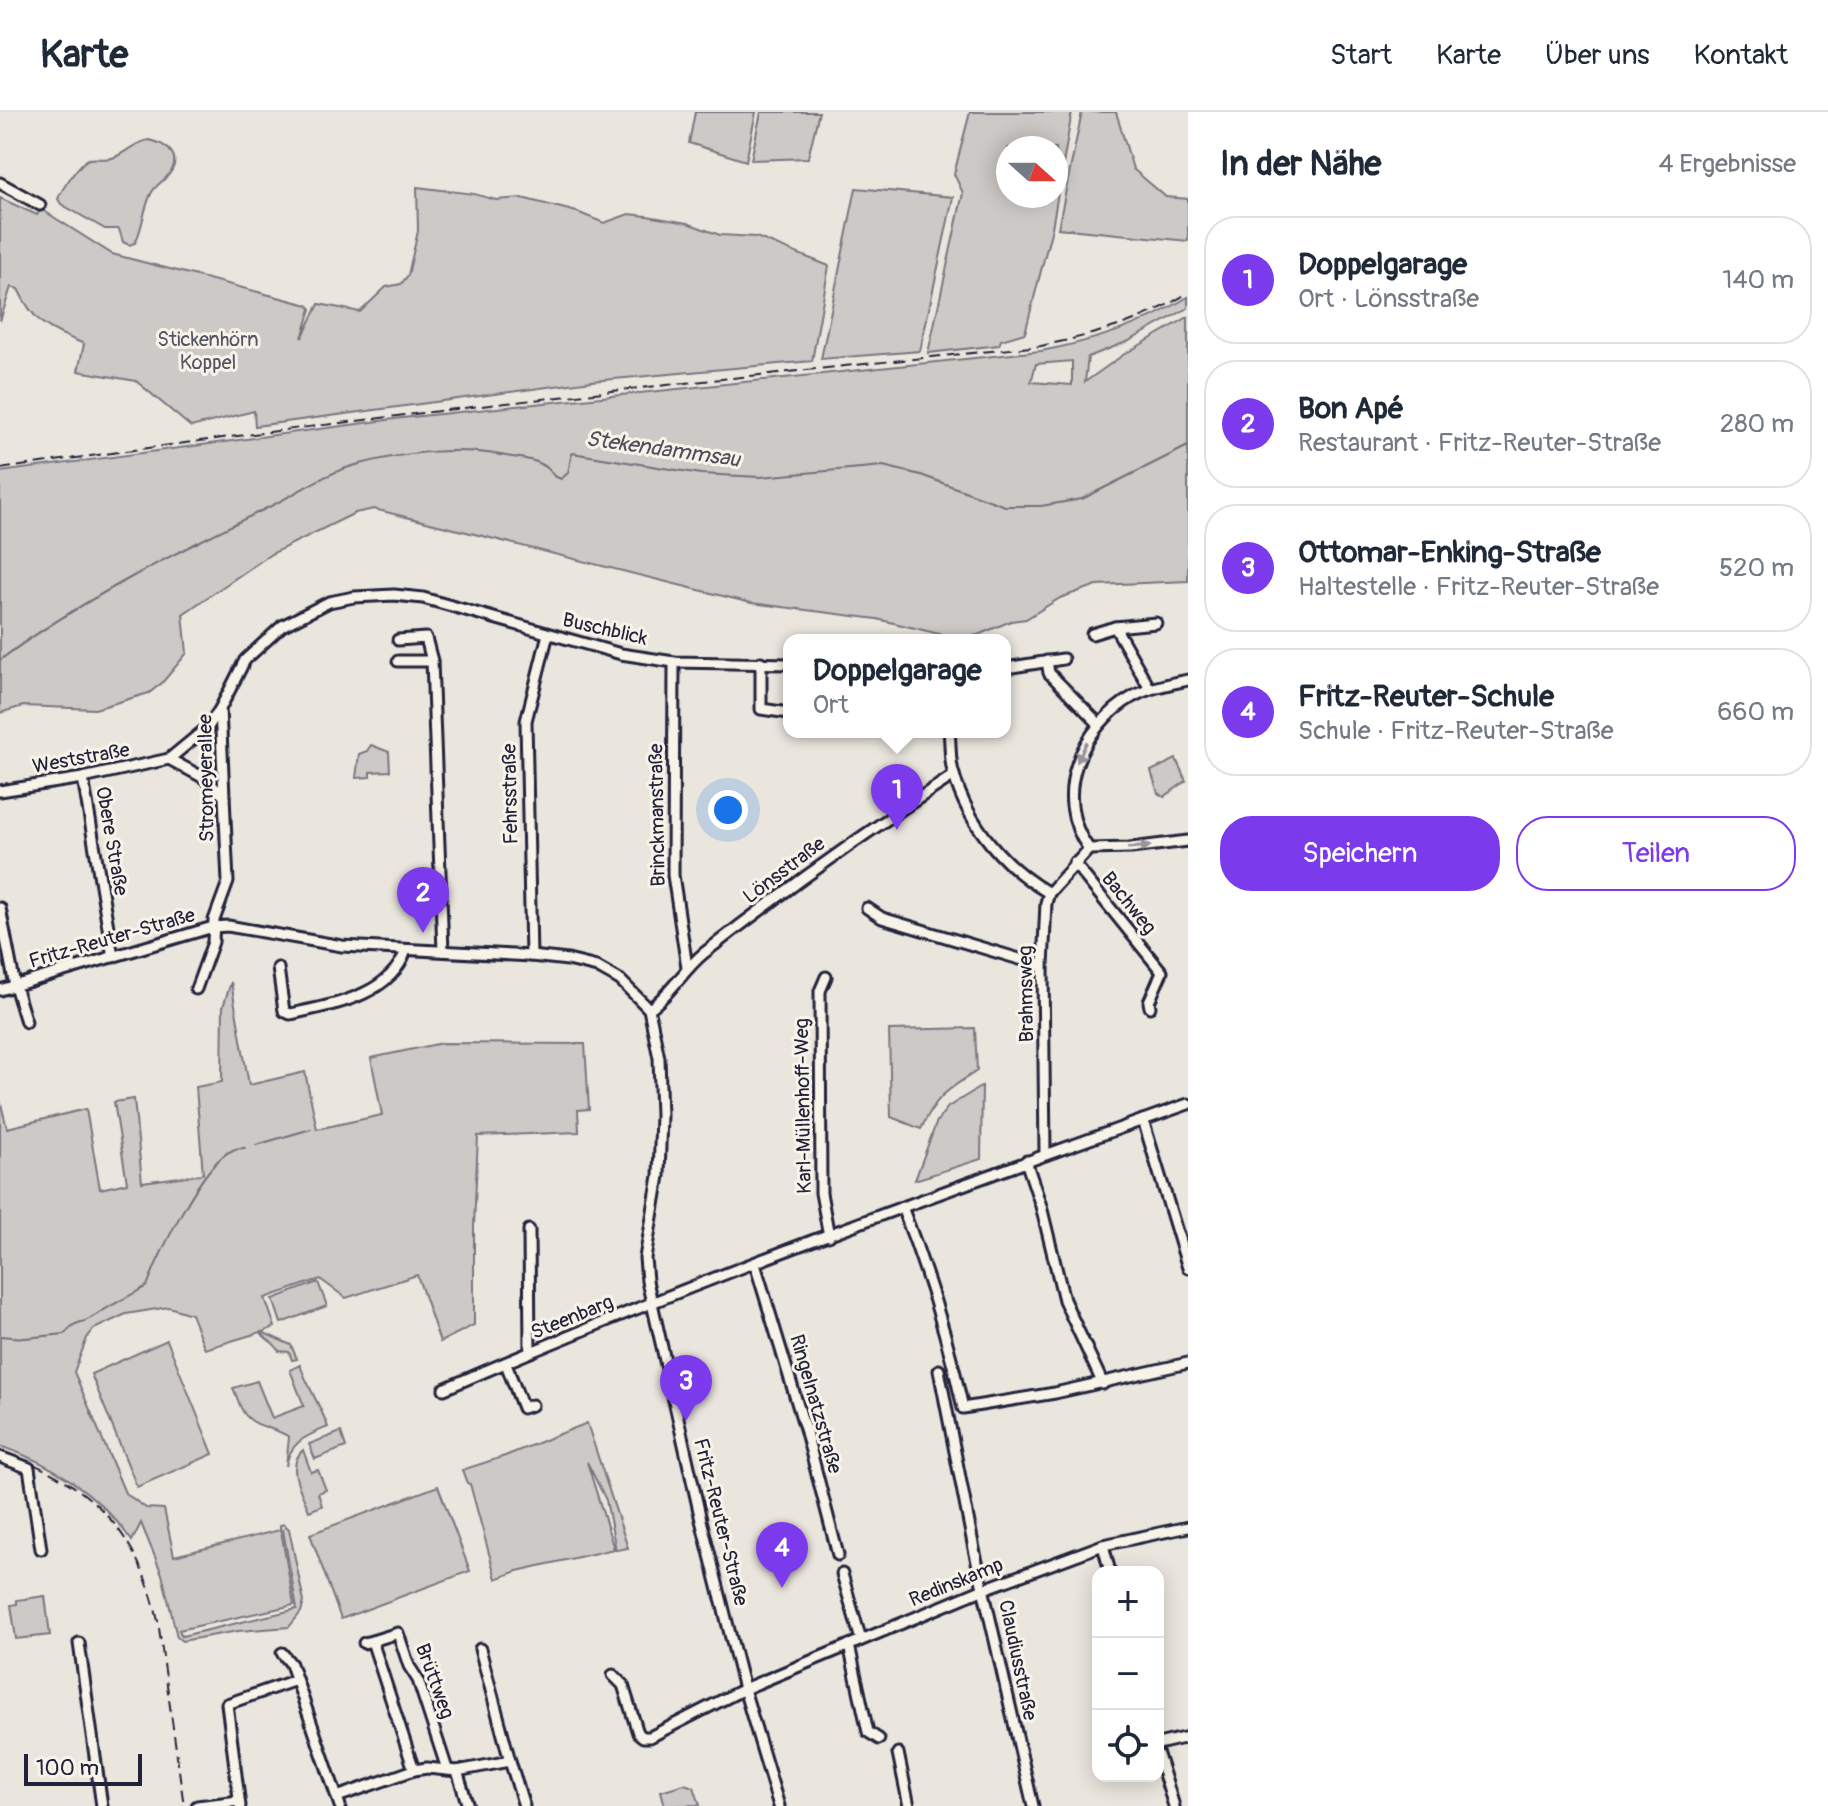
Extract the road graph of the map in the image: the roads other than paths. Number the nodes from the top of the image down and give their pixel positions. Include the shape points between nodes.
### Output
1 (0, 183) edge
2 (40, 205) dead end
3 (445, 605) joint
4 (1156, 623) dead end
5 (1115, 627) junction
6 (548, 634) junction
7 (1092, 634) dead end
8 (398, 640) dead end
9 (1063, 659) dead end
10 (398, 661) dead end
11 (432, 661) junction
12 (1047, 661) junction
13 (674, 662) junction
14 (761, 662) junction
15 (783, 664) edge
16 (1012, 667) dead end
17 (1188, 680) edge
18 (1150, 689) junction
19 (220, 709) junction
20 (783, 712) edge
21 (1099, 724) junction
22 (950, 738) edge
23 (169, 759) junction
24 (954, 775) junction
25 (83, 778) junction
26 (0, 791) edge
27 (224, 796) junction
28 (1188, 841) edge
29 (1089, 849) junction
30 (1074, 863) junction
31 (1049, 893) junction
32 (0, 908) edge
33 (867, 908) dead end
34 (213, 927) junction
35 (406, 950) junction
36 (443, 951) junction
37 (531, 956) junction
38 (113, 957) junction
39 (1043, 966) junction
40 (687, 967) junction
41 (278, 968) dead end
42 (826, 977) dead end
43 (15, 986) junction
44 (196, 989) dead end
45 (0, 990) edge
46 (1150, 1007) dead end
47 (649, 1009) junction
48 (26, 1022) dead end
49 (1188, 1104) edge
50 (1143, 1120) junction
51 (1045, 1154) junction
52 (1026, 1161) junction
53 (902, 1207) junction
54 (529, 1230) dead end
55 (829, 1236) junction
56 (755, 1264) junction
57 (1188, 1268) edge
58 (651, 1304) junction
59 (530, 1352) junction
60 (1188, 1363) edge
61 (506, 1364) junction
62 (956, 1378) junction
63 (1103, 1384) junction
64 (444, 1389) dead end
65 (532, 1405) dead end
66 (0, 1457) edge
67 (1188, 1527) edge
68 (1103, 1545) junction
69 (41, 1549) dead end
70 (838, 1555) dead end
71 (1108, 1566) edge
72 (842, 1574) dead end
73 (984, 1589) junction
74 (861, 1640) junction
75 (79, 1643) dead end
76 (849, 1645) junction
77 (480, 1649) dead end
78 (282, 1653) dead end
79 (613, 1675) dead end
80 (296, 1680) junction
81 (744, 1689) junction
82 (1188, 1737) edge
83 (879, 1739) dead end
84 (1164, 1743) edge
85 (898, 1753) dead end
86 (510, 1761) junction
87 (414, 1770) junction
88 (452, 1770) junction
89 (1164, 1774) edge
90 (338, 1802) edge
91 (239, 1804) edge
92 (102, 1806) edge
93 (197, 1806) edge
94 (468, 1806) edge
95 (524, 1806) edge
96 (779, 1806) edge
97 (909, 1806) edge
98 (1033, 1806) edge
99 (1174, 1806) edge

1 - 2 street
3 - 6 street, Buschblick
3 - 19 street, Stromeyerallee via 394,595 354,597 306,612 255,648
4 - 5 street
5 - 7 street
5 - 18 street
6 - 13 street, Buschblick
6 - 37 street, Fehrsstraße via 526,721
8 - 11 street via 426,638
9 - 12 street
10 - 11 street
11 - 36 street
12 - 16 street
12 - 21 street via 1049,673
13 - 14 street, Buschblick
13 - 40 street, Brinckmanstraße via 673,875
14 - 15 street, Buschblick
14 - 20 street via 761,709
17 - 18 street
18 - 21 street
19 - 23 street, Weststraße via 208,727
19 - 27 street, Stromeyerallee
21 -> 29 street via 1078,758 1072,789 1073,818
22 - 24 street
23 - 25 street, Weststraße
23 - 27 street
24 - 31 street via 972,816 996,851
24 - 40 street, Lönsstraße via 835,854
25 - 26 street, Weststraße
25 - 38 street, Obere Straße
27 - 34 street, Stromeyerallee via 228,882
29 -> 28 street
29 - 30 street
30 - 31 street
30 - 46 street, Bachweg via 1162,972
31 - 39 street, Brahmsweg
32 - 43 street
33 - 39 street via 882,918
34 - 35 street, Fritz-Reuter-Straße
34 - 38 street, Fritz-Reuter-Straße
34 - 44 street, Stromeyerallee
35 - 36 street, Fritz-Reuter-Straße
35 - 41 street via 402,965 374,988 290,1014 284,1011
36 - 37 street, Fritz-Reuter-Straße
37 - 47 street, Fritz-Reuter-Straße via 597,967 620,980
38 - 43 street, Fritz-Reuter-Straße
39 - 51 street, Brahmsweg
40 - 47 street, Lönsstraße
42 - 55 street, Karl-Müllenhoff-Weg via 820,991 821,1193
43 - 45 street, Fritz-Reuter-Straße
43 - 48 street
47 - 58 street, Fritz-Reuter-Straße via 659,1058 661,1115 659,1176 645,1258
49 - 50 street, Steenbarg
50 - 51 street, Steenbarg
50 - 57 street
51 - 52 street, Steenbarg
52 - 53 street, Steenbarg
52 - 63 street via 1064,1300
53 - 55 street, Steenbarg
53 - 62 street via 927,1270
54 - 59 street
55 - 56 street, Steenbarg
56 - 58 street, Steenbarg
56 - 70 street, Ringelnatzstraße
58 - 59 street, Steenbarg
58 - 81 street, Fritz-Reuter-Straße
59 - 61 street, Steenbarg
60 - 63 street
61 - 64 street, Steenbarg
61 - 65 street via 523,1408
62 - 63 street via 963,1408
62 - 73 street, Claudiusstraße via 940,1375
66 - 69 street via 29,1468
67 - 68 street, Redinskamp
68 - 71 street
68 - 73 street, Redinskamp
72 - 74 street
73 - 74 street, Redinskamp
73 - 98 street, Claudiusstraße
74 - 76 street, Redinskamp
75 - 92 street
76 - 81 street, Redinskamp
76 - 83 street via 868,1732
77 - 86 street
78 - 80 street
79 - 81 street, Redinskamp via 623,1685 635,1726 646,1738
80 - 90 street
80 - 91 street via 227,1704
81 - 96 street, Fritz-Reuter-Straße
82 - 84 street
85 - 97 street
86 - 88 street
86 - 95 street
87 - 88 street
87 - 88 street, Brüttweg via 368,1642 398,1633
87 - 90 street
88 - 94 street
89 - 99 street
91 - 93 street

